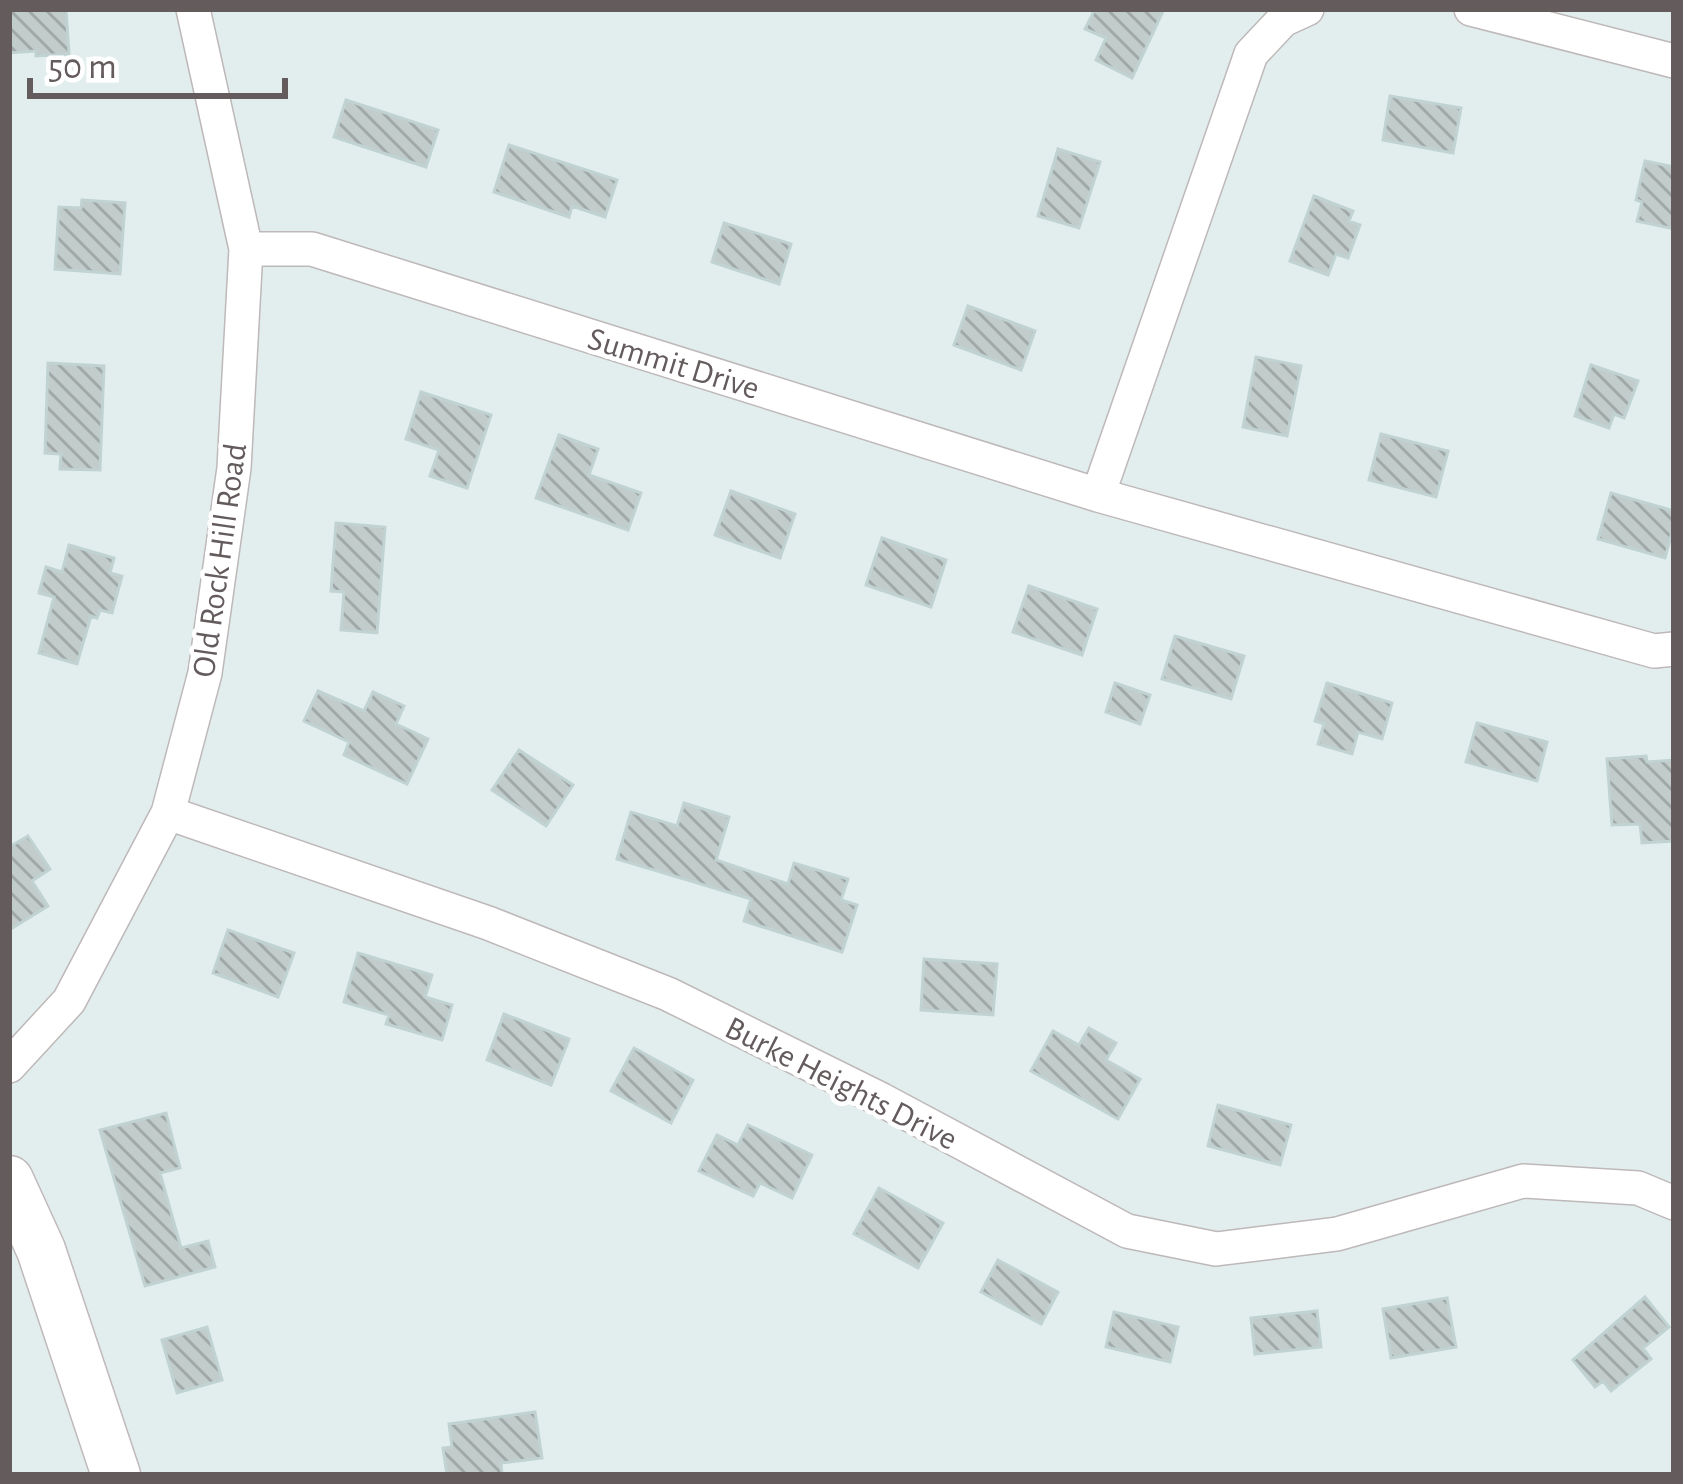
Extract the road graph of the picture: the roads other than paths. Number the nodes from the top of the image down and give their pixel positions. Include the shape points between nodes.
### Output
1 (193, 9) edge
2 (1306, 9) edge
3 (1471, 9) edge
4 (1674, 61) edge
5 (246, 249) junction
6 (1098, 495) junction
7 (1674, 650) edge
8 (168, 813) junction
9 (9, 1066) edge
10 (9, 1180) edge
11 (1674, 1203) edge
12 (116, 1475) edge

1 - 5 street, Old Rock Hill Road
2 - 6 street via 1283,20 1251,54
3 - 4 street
5 - 6 street, Summit Drive via 312,249
5 - 8 street, Old Rock Hill Road via 234,468 205,673
6 - 7 street, Summit Drive via 1654,651
8 - 9 street, Old Rock Hill Road via 68,1000
8 - 11 street, Burke Heights Drive via 668,994 1127,1231 1216,1249 1337,1234 1523,1181 1638,1188
10 - 12 main road via 41,1250

